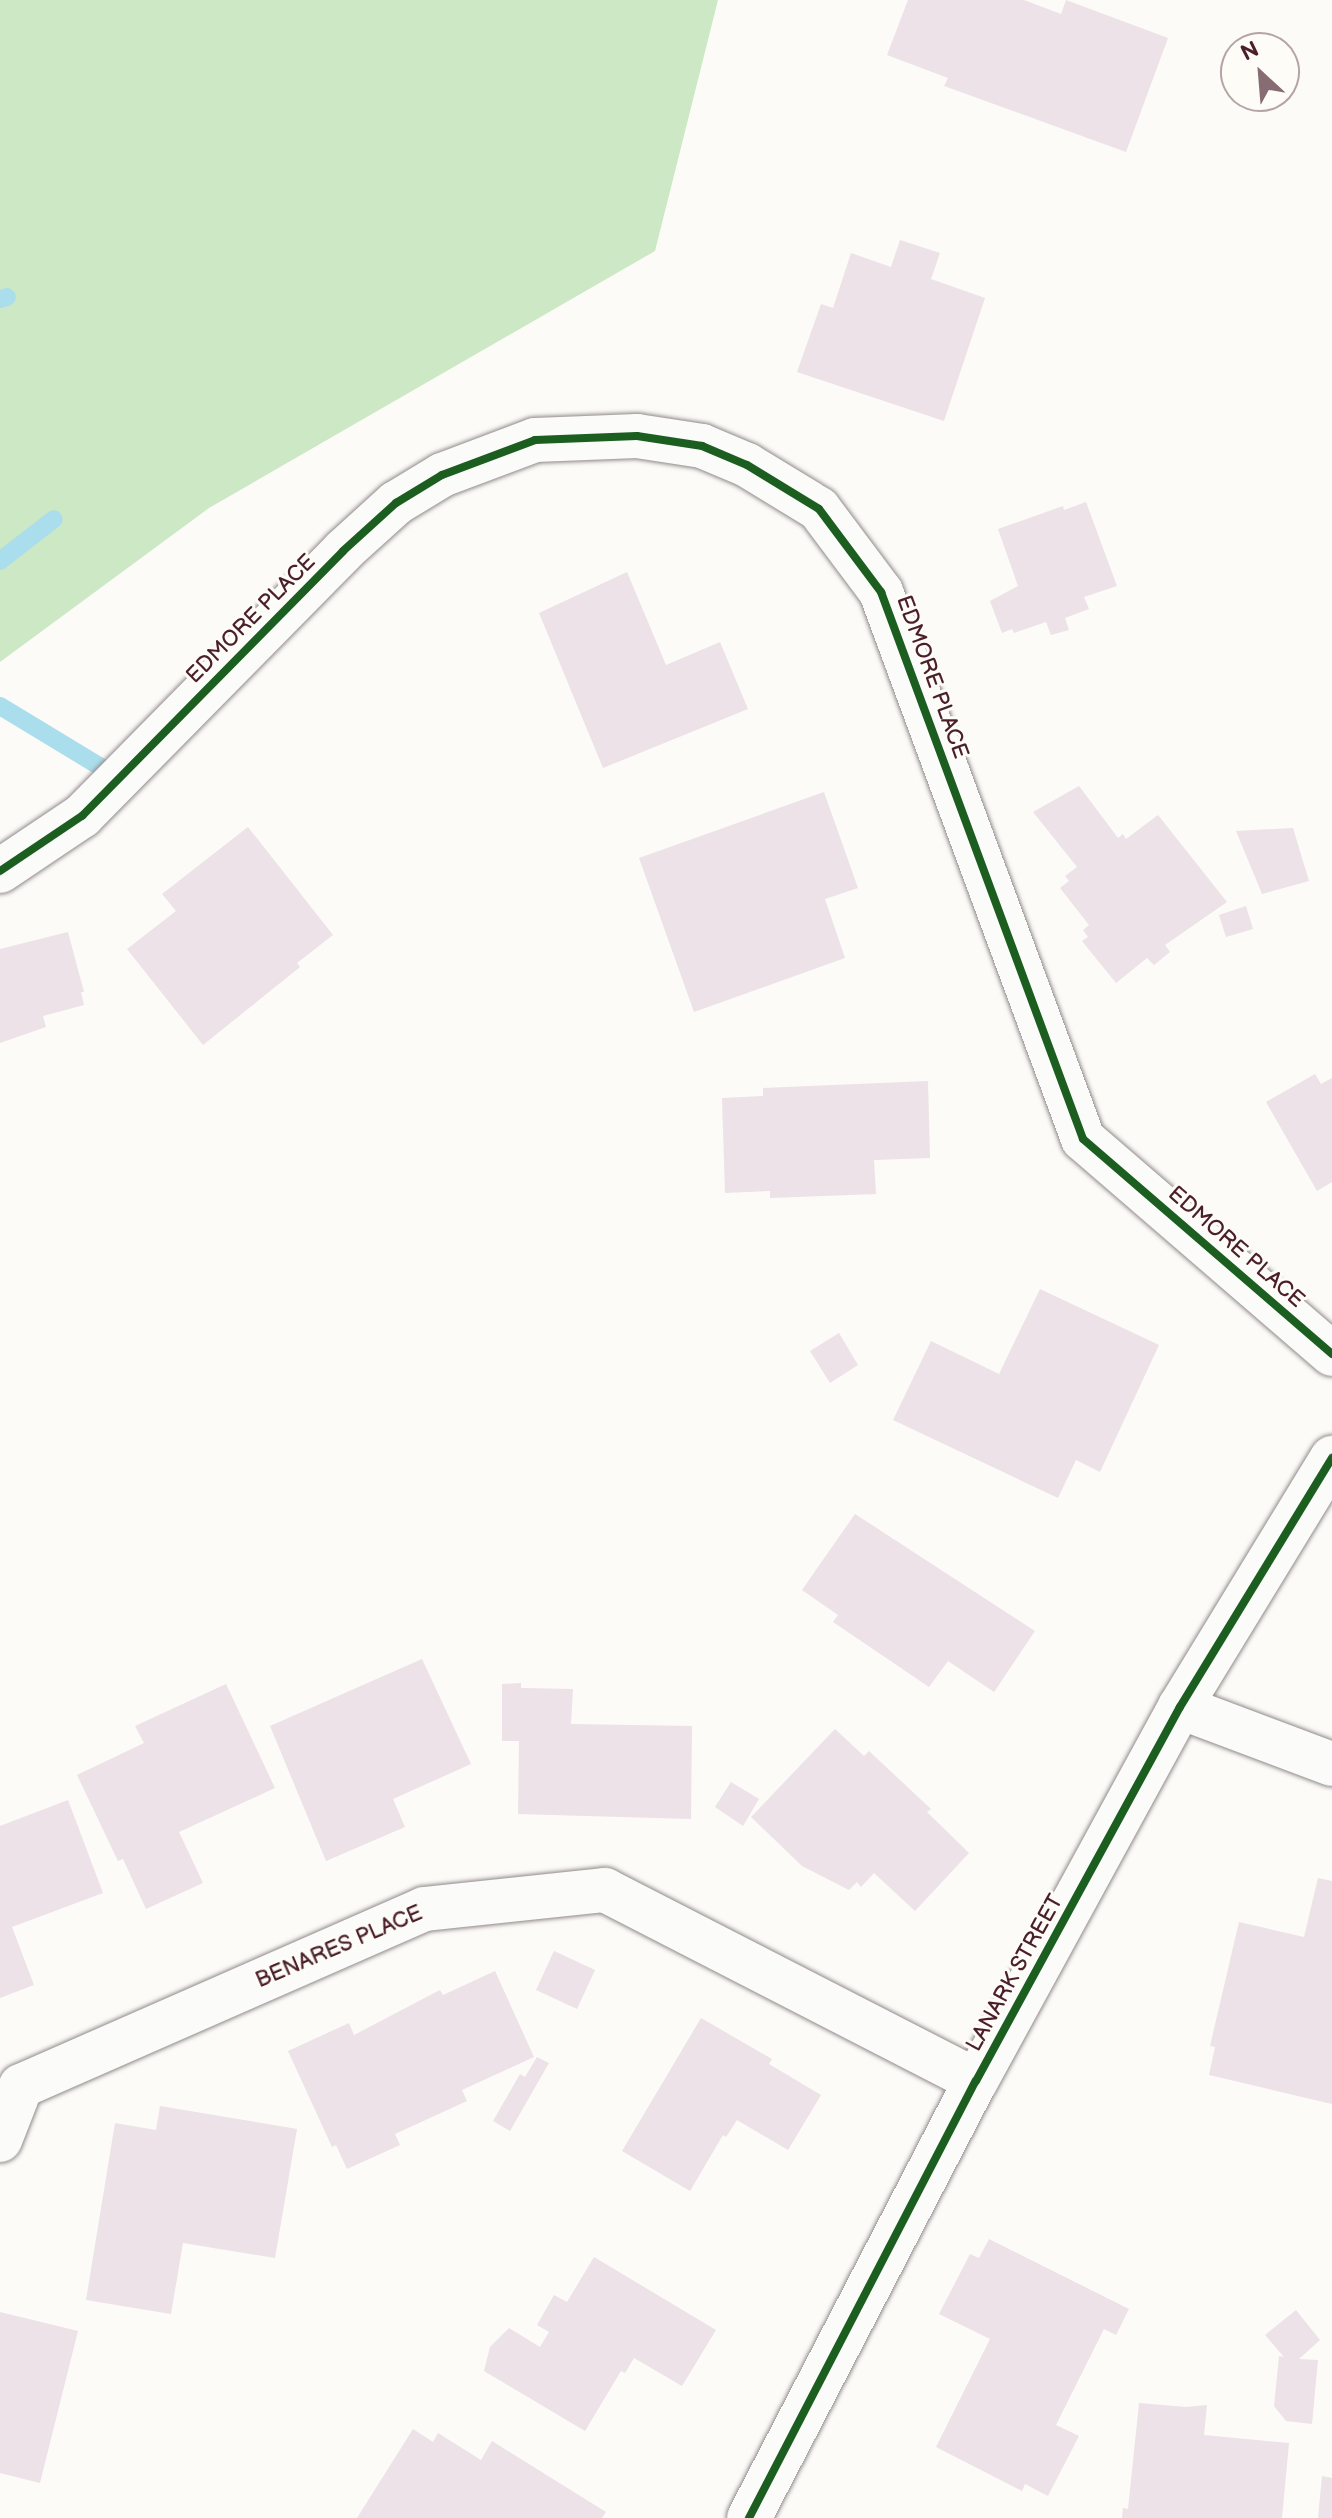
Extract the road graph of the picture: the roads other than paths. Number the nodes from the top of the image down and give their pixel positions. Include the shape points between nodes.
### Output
1 (0, 871) edge
2 (1332, 1354) edge
3 (1332, 1458) edge
4 (1180, 1707) junction
5 (1332, 1764) edge
6 (976, 2081) junction
7 (0, 2140) edge
8 (749, 2518) edge

1 - 2 street, EDMORE PLACE via 82,816 343,551 396,503 442,475 535,440 637,436 702,446 747,465 819,509 881,592 1083,1139
3 - 4 street, LANARK STREET
4 - 5 street
4 - 6 street, LANARK STREET
6 - 7 street, BENARES PLACE via 605,1890 424,1909 21,2086
6 - 8 street, LANARK STREET

